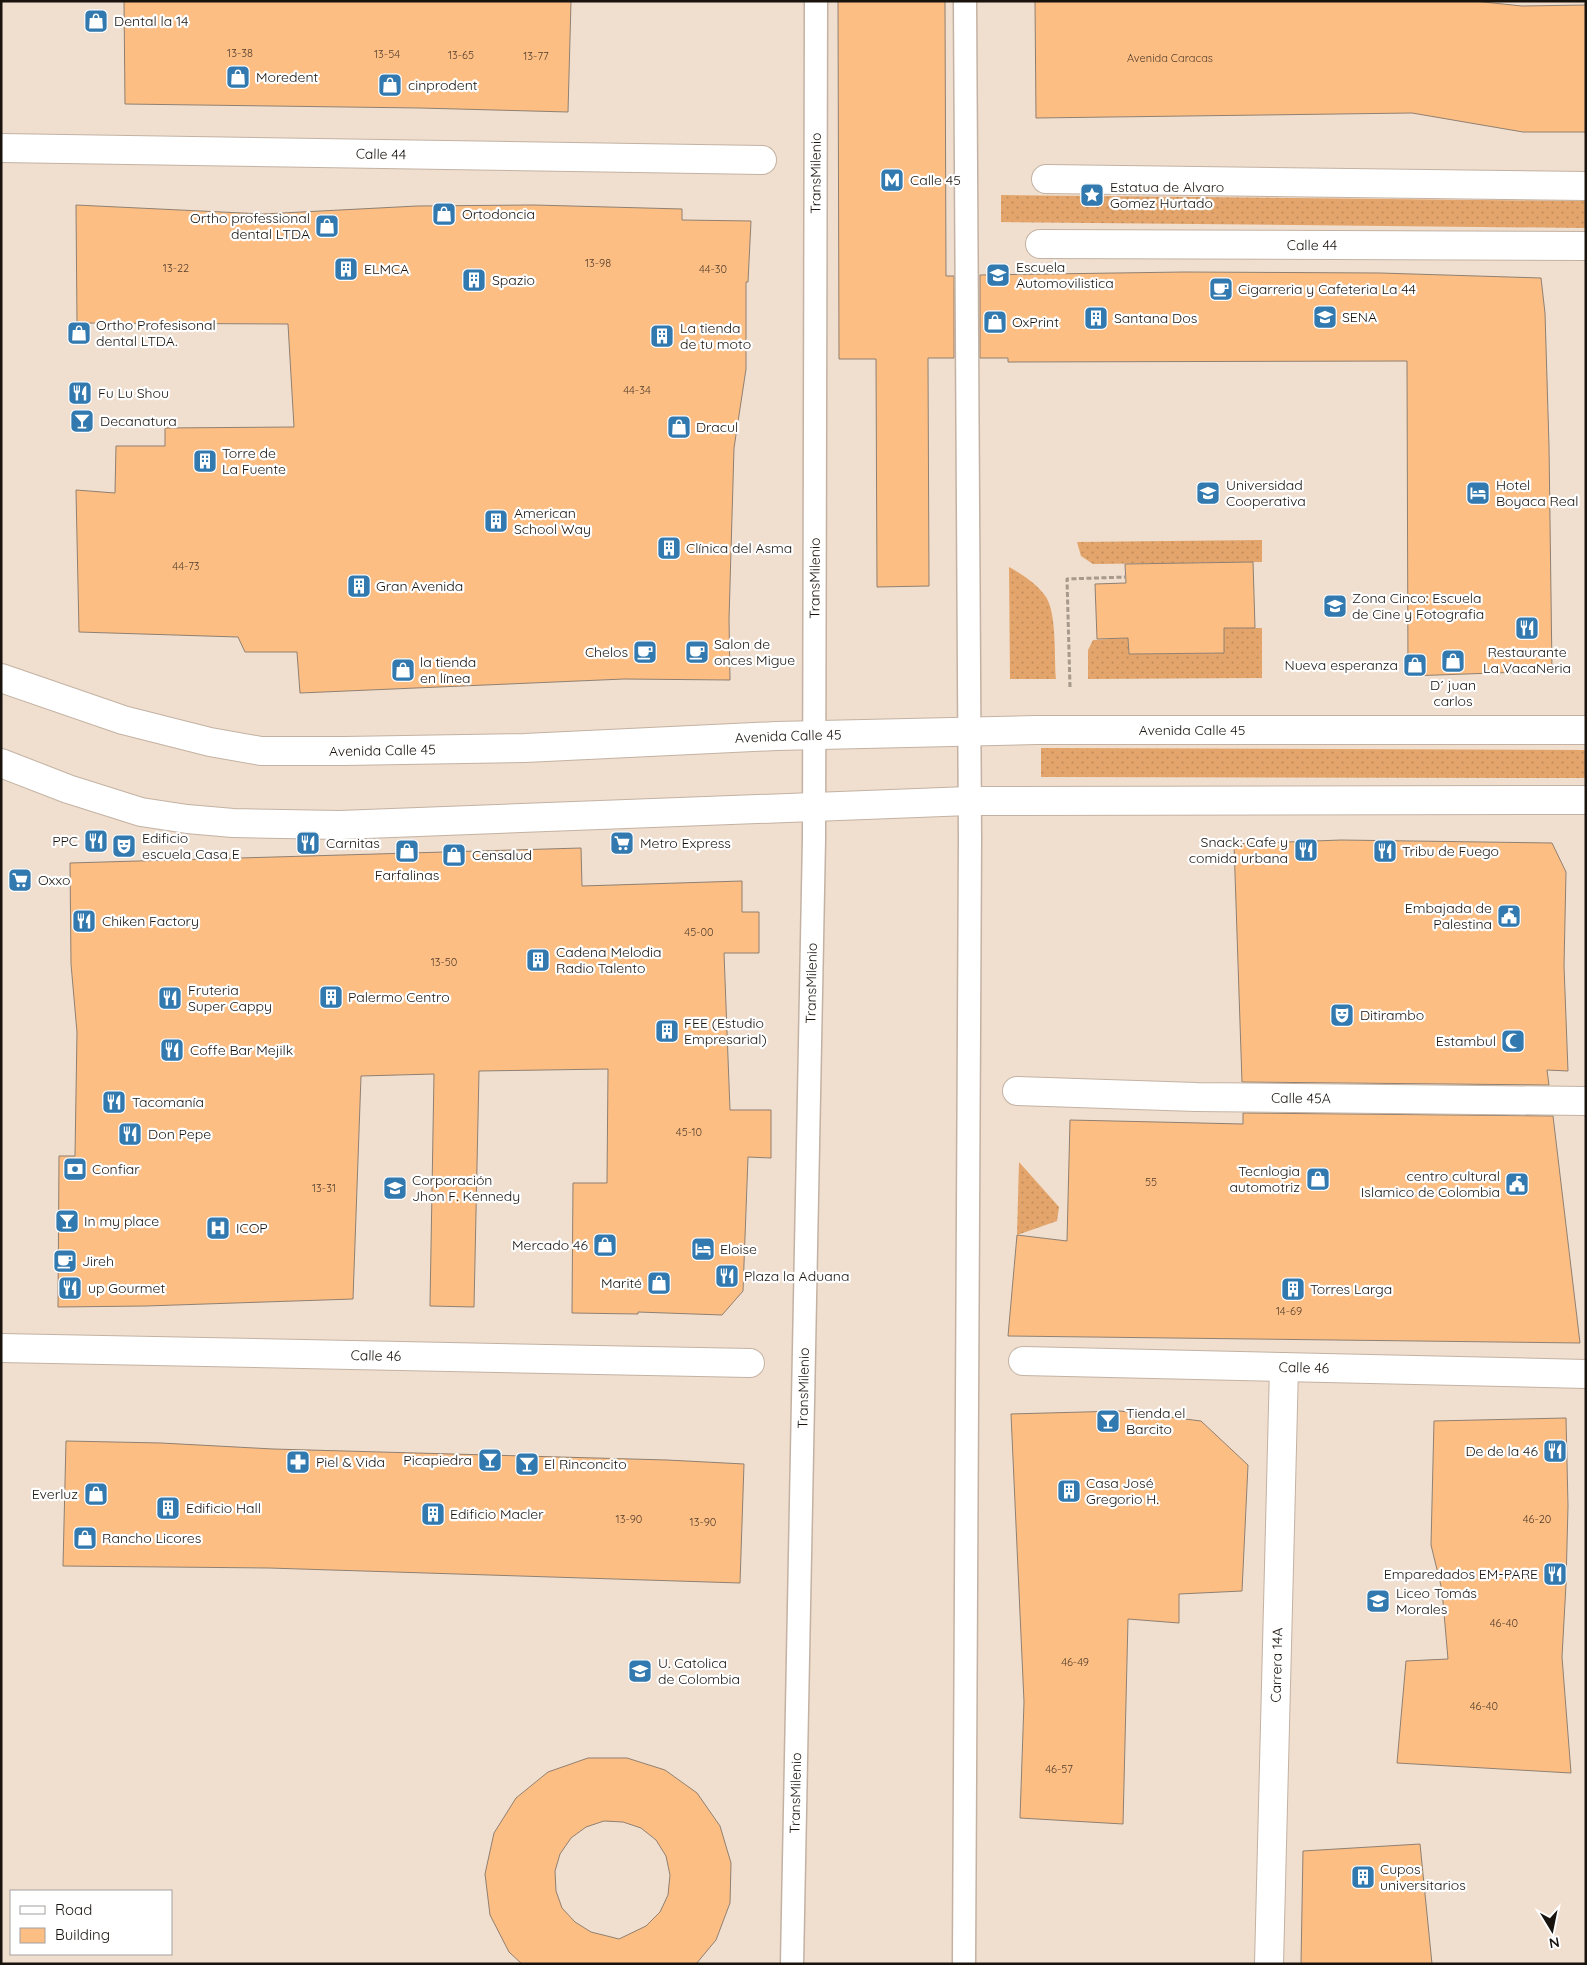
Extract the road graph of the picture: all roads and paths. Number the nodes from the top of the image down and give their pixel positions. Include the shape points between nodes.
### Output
1 (816, 1) edge
2 (965, 1) edge
3 (1, 148) edge
4 (762, 160) dead end
5 (1046, 179) dead end
6 (1586, 186) edge
7 (1040, 244) dead end
8 (1586, 246) edge
9 (1126, 577) dead end
10 (1, 678) edge
11 (1070, 687) dead end
12 (1586, 730) edge
13 (969, 731) junction
14 (813, 735) junction
15 (1, 763) edge
16 (1586, 800) edge
17 (969, 801) junction
18 (813, 807) junction
19 (1016, 1091) dead end
20 (1586, 1102) edge
21 (1, 1348) edge
22 (1023, 1361) dead end
23 (750, 1362) dead end
24 (1284, 1367) junction
25 (1586, 1374) edge
26 (792, 1964) edge
27 (964, 1964) edge
28 (1269, 1964) edge

1 - 14 lane, TransMilenio
2 - 13 lane
3 - 4 street, Calle 44
5 - 6 street
7 - 8 street, Calle 44
9 - 11 path via 1067,579
10 - 14 street, Avenida Calle 45 via 123,720 261,751 525,748
12 - 13 street, Avenida Calle 45
13 - 14 street, Avenida Calle 45
13 - 17 lane
14 - 18 lane, TransMilenio
15 - 18 street via 141,812 234,822 340,825
16 - 17 street
17 - 18 street
17 - 27 lane
18 - 26 lane, TransMilenio
19 - 20 street, Calle 45A via 1196,1097
21 - 23 street, Calle 46
22 - 24 street, Calle 46
24 - 25 street, Calle 46
24 - 28 street, Carrera 14A

